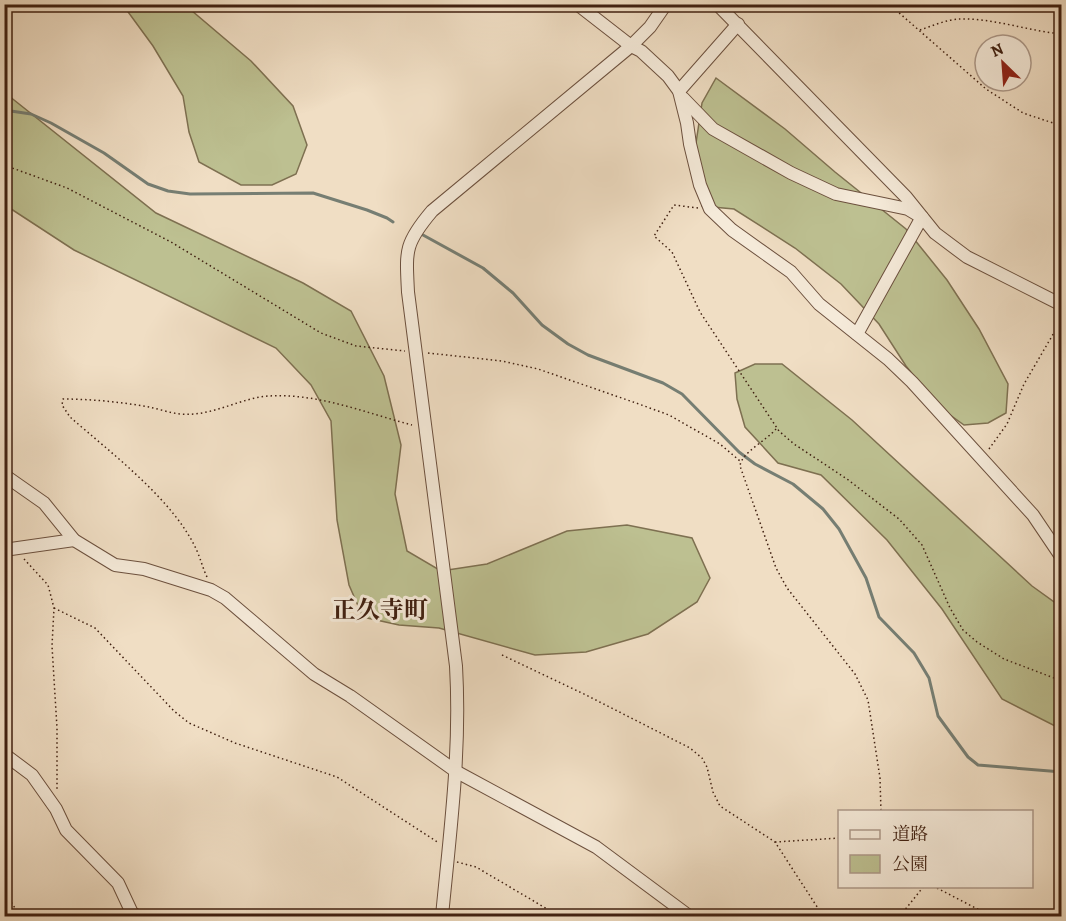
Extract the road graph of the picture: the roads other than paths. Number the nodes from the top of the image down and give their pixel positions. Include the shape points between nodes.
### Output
1 (577, 4) edge
2 (666, 4) edge
3 (717, 4) edge
4 (738, 24) junction
5 (631, 46) junction
6 (681, 94) junction
7 (921, 217) junction
8 (1062, 305) edge
9 (856, 334) junction
10 (4, 475) edge
11 (74, 540) junction
12 (8, 548) edge
13 (1062, 558) edge
14 (4, 754) edge
15 (457, 772) junction
16 (137, 916) edge
17 (442, 916) edge
18 (689, 916) edge

1 - 5 street
2 - 5 street
3 - 4 street
4 - 6 street
4 - 7 street
5 - 6 street via 668,76
5 - 15 street via 432,211 417,229 406,254 456,666
6 - 7 street via 713,129 791,173 836,194 908,209
6 - 9 street via 700,185 710,209 790,272 819,304
7 - 8 street via 967,257
7 - 9 street
9 - 13 street via 912,382 982,458 1033,515
10 - 11 street via 44,503
11 - 12 street
11 - 15 street via 115,564 144,569 225,598 314,674
14 - 16 street via 32,775 66,830 118,883
15 - 17 street
15 - 18 street via 596,847

